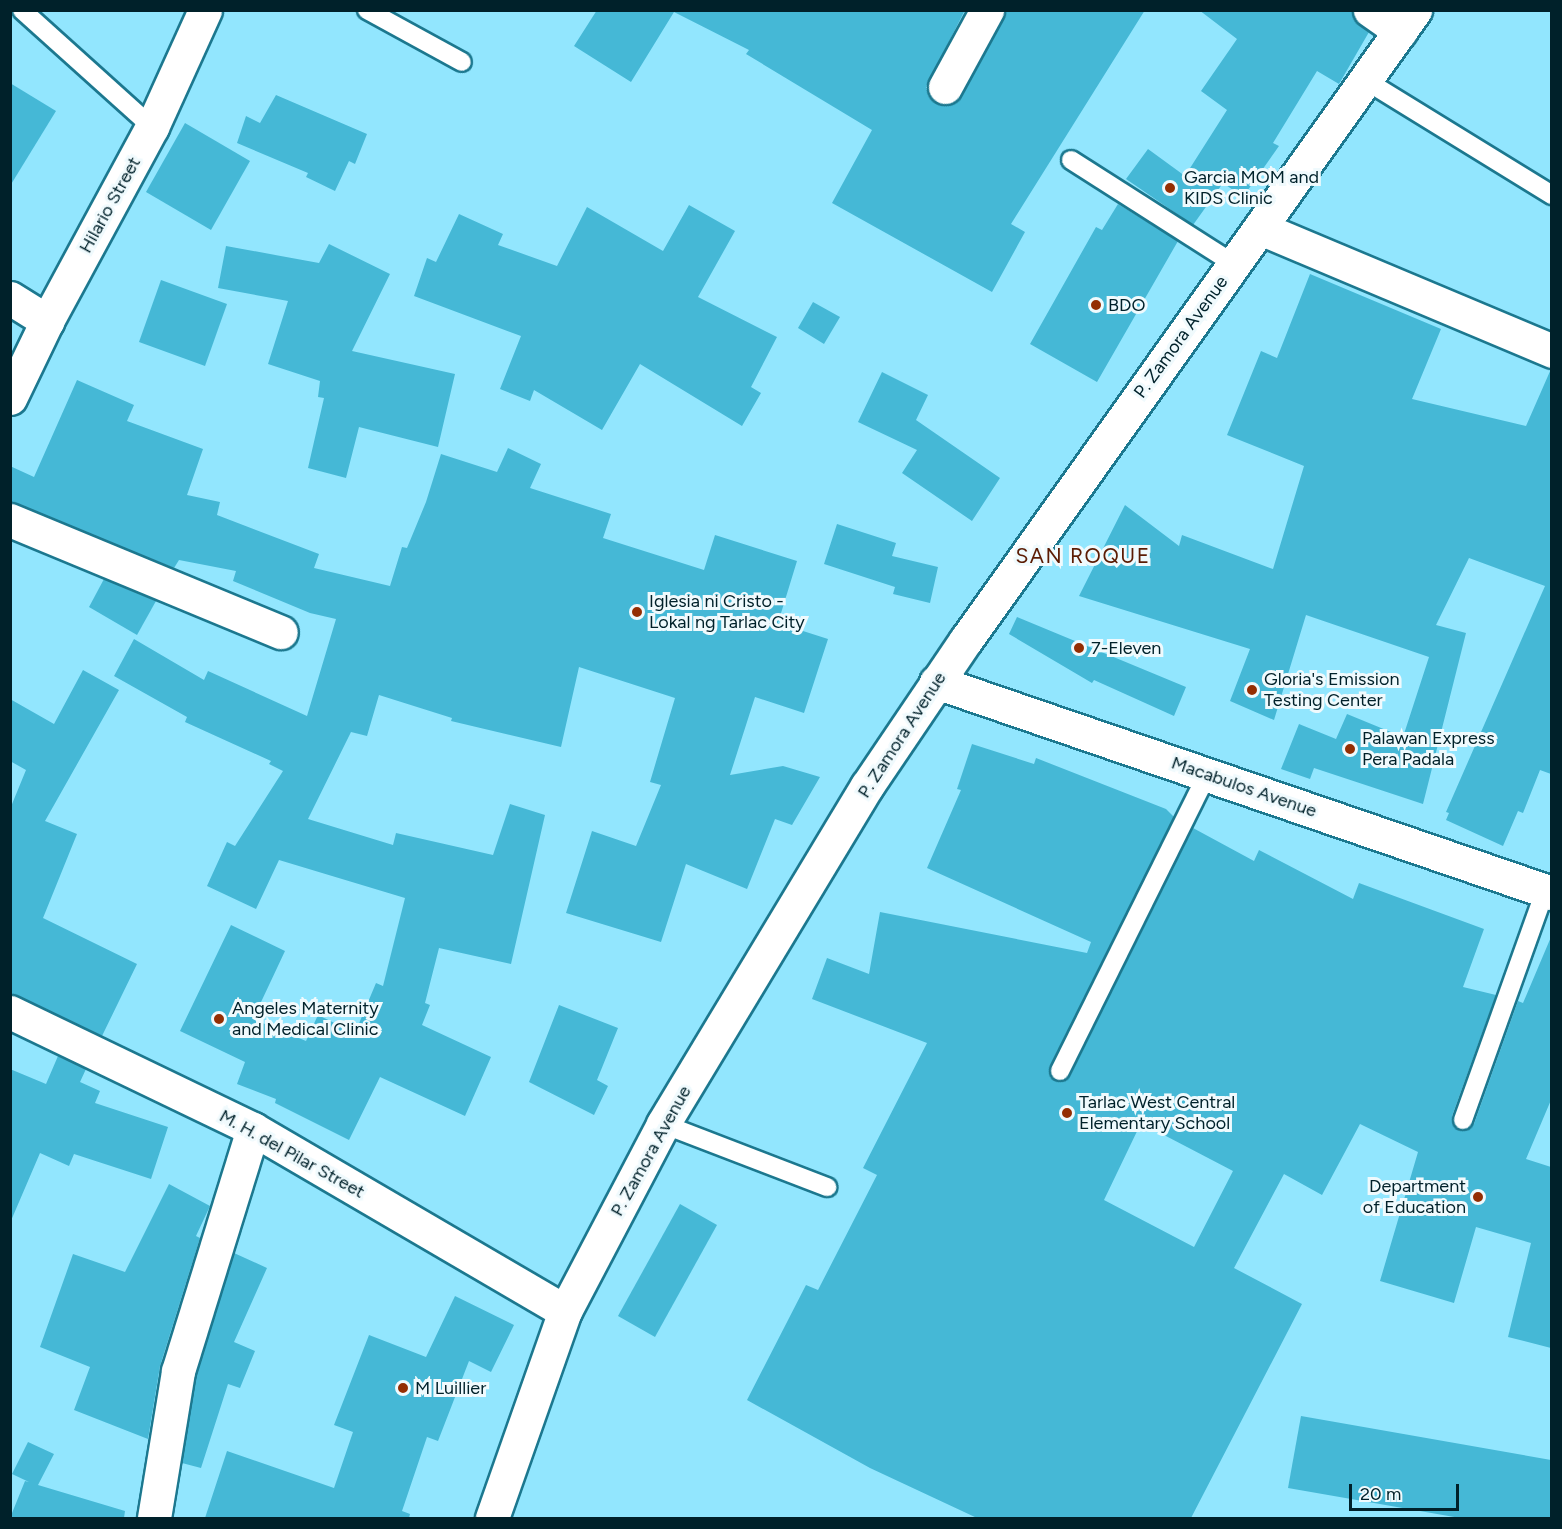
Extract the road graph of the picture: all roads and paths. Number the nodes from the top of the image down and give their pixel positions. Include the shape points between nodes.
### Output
1 (22, 10) edge
2 (205, 10) edge
3 (367, 10) edge
4 (987, 10) edge
5 (1370, 10) edge
6 (1407, 21) edge
7 (462, 62) dead end
8 (1365, 80) junction
9 (945, 87) dead end
10 (152, 127) junction
11 (1071, 160) dead end
12 (1551, 195) edge
13 (1260, 228) junction
14 (1234, 264) junction
15 (10, 298) edge
16 (47, 321) junction
17 (1551, 351) edge
18 (10, 398) edge
19 (10, 520) edge
20 (281, 632) dead end
21 (936, 682) junction
22 (1207, 775) junction
23 (1548, 892) edge
24 (10, 1012) edge
25 (1060, 1071) dead end
26 (1463, 1120) dead end
27 (663, 1124) junction
28 (253, 1129) junction
29 (827, 1187) dead end
30 (565, 1311) junction
31 (154, 1518) edge
32 (492, 1518) edge

1 - 10 lane
2 - 10 main road, Hilario Street
3 - 7 lane
4 - 9 main road
5 - 6 main road
6 - 8 main road, P. Zamora Avenue
8 - 12 lane
8 - 13 main road, P. Zamora Avenue
10 - 16 main road, Hilario Street
11 - 14 lane
13 - 14 main road, P. Zamora Avenue
13 - 17 main road
14 - 21 main road, P. Zamora Avenue
15 - 16 main road
16 - 18 main road, Hilario Street
19 - 20 main road
21 - 22 main road, Macabulos Avenue
21 - 27 main road, P. Zamora Avenue via 867,786
22 - 23 main road, Macabulos Avenue
22 - 25 lane
23 - 26 lane
24 - 28 main road, M. H. del Pilar Street
27 - 29 lane
27 - 30 main road, P. Zamora Avenue
28 - 30 main road, M. H. del Pilar Street
28 - 31 main road via 178,1371
30 - 32 main road, P. Zamora Avenue

